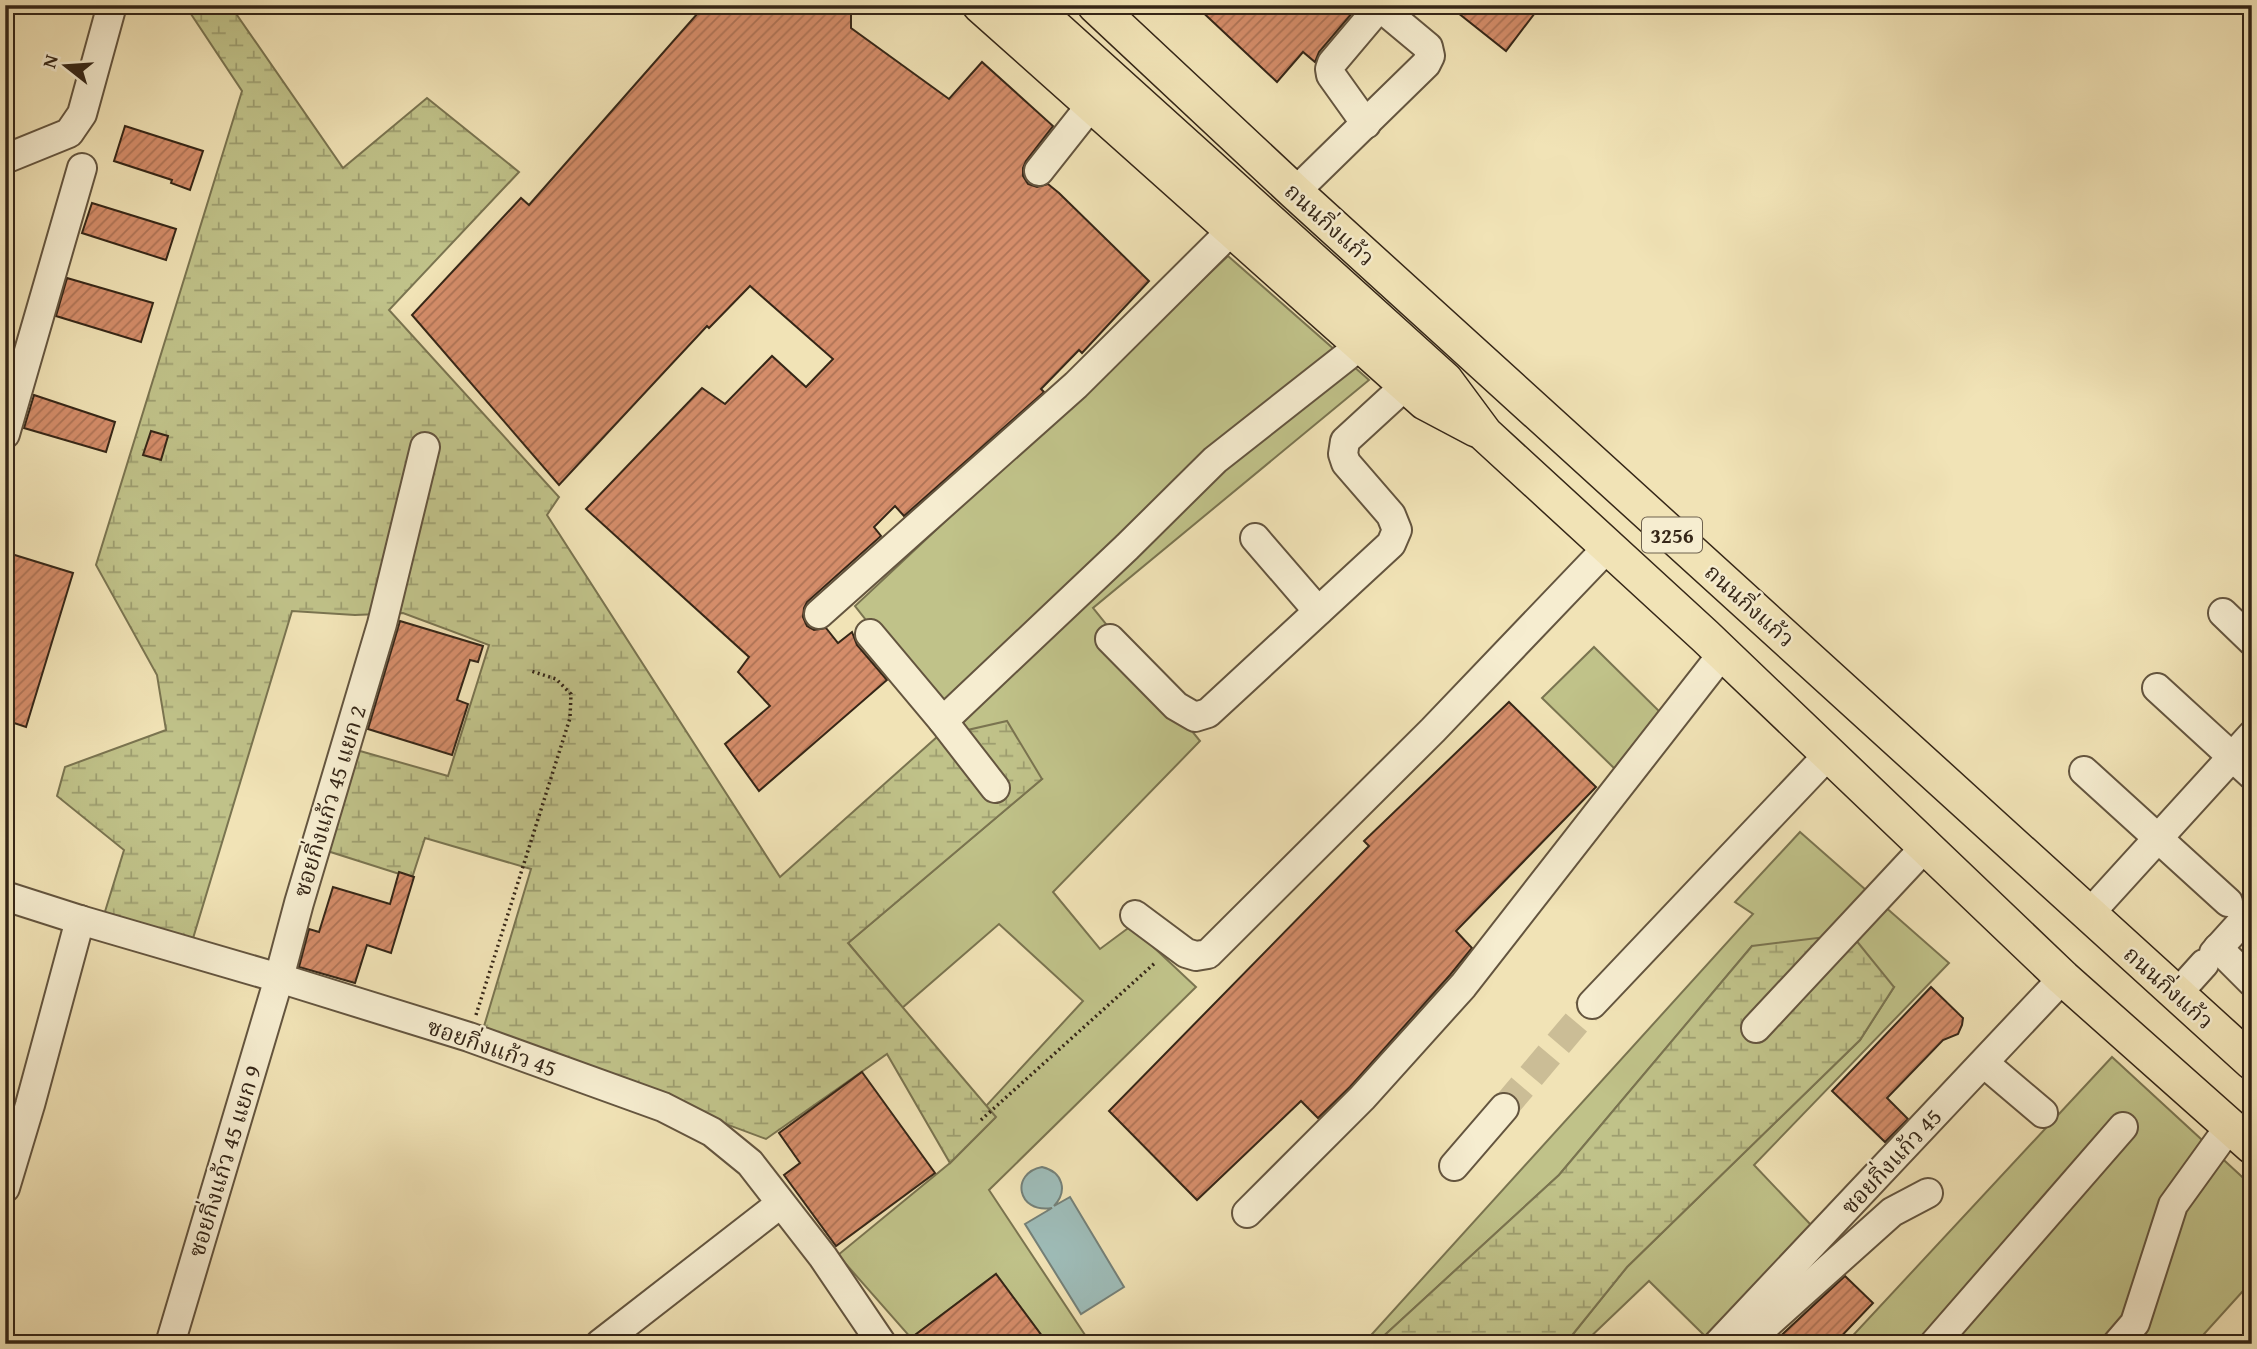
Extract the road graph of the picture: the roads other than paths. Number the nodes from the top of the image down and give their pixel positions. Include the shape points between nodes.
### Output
1 (112, 5) edge
2 (979, 5) edge
3 (1030, 5) edge
4 (1095, 5) edge
5 (1380, 6) edge
6 (1092, 104) junction
7 (1366, 124) junction
8 (5, 159) edge
9 (82, 169) dead end
10 (1039, 171) dead end
11 (1294, 192) junction
12 (1232, 230) junction
13 (1361, 345) junction
14 (1406, 386) junction
15 (10, 395) edge
16 (5, 434) edge
17 (1485, 434) junction
18 (425, 447) dead end
19 (1255, 538) dead end
20 (1608, 547) junction
21 (1318, 611) junction
22 (2223, 613) dead end
23 (819, 614) dead end
24 (870, 634) dead end
25 (1111, 639) dead end
26 (2252, 641) edge
27 (1723, 653) junction
28 (2157, 688) dead end
29 (943, 721) junction
30 (2252, 735) edge
31 (1829, 754) junction
32 (2242, 766) edge
33 (2084, 771) dead end
34 (995, 788) dead end
35 (2158, 838) junction
36 (1926, 846) junction
37 (5, 896) edge
38 (2240, 906) edge
39 (2089, 914) junction
40 (1135, 915) dead end
41 (80, 920) junction
42 (2212, 955) junction
43 (279, 978) junction
44 (2063, 978) junction
45 (2252, 982) edge
46 (2177, 994) junction
47 (1592, 1004) tunnel mouth
48 (1756, 1028) dead end
49 (2252, 1062) edge
50 (1984, 1063) junction
51 (1504, 1108) tunnel mouth
52 (2043, 1113) dead end
53 (2123, 1127) dead end
54 (2241, 1136) edge
55 (1454, 1166) dead end
56 (5, 1188) edge
57 (1928, 1193) dead end
58 (780, 1204) junction
59 (1247, 1213) dead end
60 (1755, 1326) edge
61 (1947, 1340) edge
62 (170, 1344) edge
63 (600, 1344) edge
64 (882, 1344) edge
65 (1718, 1344) edge
66 (2117, 1344) edge

1 - 8 street via 82,114 69,133
2 - 6 main road, ถนนกิ่งแก้ว / 3256
3 - 17 main road, ถนนกิ่งแก้ว / 3256 via 1445,380
4 - 11 main road, ถนนกิ่งแก้ว / 3256
5 - 7 street via 1330,69
5 - 7 street via 1428,47 1430,56
6 - 10 street
6 - 12 main road, ถนนกิ่งแก้ว / 3256
7 - 11 street
9 - 15 street
11 - 39 main road, ถนนกิ่งแก้ว / 3256
12 - 13 main road, ถนนกิ่งแก้ว / 3256
12 - 23 street via 1076,385
13 - 14 main road, ถนนกิ่งแก้ว / 3256
13 - 29 street via 1215,460
14 - 17 main road, ถนนกิ่งแก้ว / 3256 via 1425,402
14 - 21 street via 1345,441 1343,454 1391,514 1397,530 1391,544
15 - 16 street
17 - 20 main road, ถนนกิ่งแก้ว / 3256
18 - 43 street, ซอยกิ่งแก้ว 45 แยก 2 via 382,624
19 - 21 street
20 - 27 main road, ถนนกิ่งแก้ว / 3256
20 - 40 street via 1208,954 1186,953
21 - 25 street via 1208,713 1195,717 1176,706
22 - 26 street
24 - 29 street
27 - 31 main road, ถนนกิ่งแก้ว / 3256
27 - 59 street via 1463,986 1362,1098
28 - 32 street
29 - 34 street
30 - 32 street
31 - 36 main road, ถนนกิ่งแก้ว / 3256
31 - 47 street
32 - 35 street
33 - 35 street
35 - 38 street
35 - 39 street
36 - 44 main road, ถนนกิ่งแก้ว / 3256
36 - 48 street
37 - 41 street, ซอยกิ่งแก้ว 45
38 - 42 street
39 - 46 main road, ถนนกิ่งแก้ว / 3256
41 - 43 street, ซอยกิ่งแก้ว 45
41 - 56 street
42 - 45 street
42 - 46 street
43 - 58 street, ซอยกิ่งแก้ว 45 via 469,1037 663,1107 712,1132 750,1163
43 - 62 street, ซอยกิ่งแก้ว 45 แยก 9
44 - 50 street, ซอยกิ่งแก้ว 45
44 - 54 main road, ถนนกิ่งแก้ว / 3256
46 - 49 main road, ถนนกิ่งแก้ว / 3256
50 - 52 street
50 - 60 street, ซอยกิ่งแก้ว 45
51 - 55 street
53 - 61 street
54 - 66 street via 2174,1205 2135,1323
57 - 60 street via 1892,1212
58 - 63 street
58 - 64 street, ซอยกิ่งแก้ว 45 via 823,1257
60 - 65 street, ซอยกิ่งแก้ว 45

